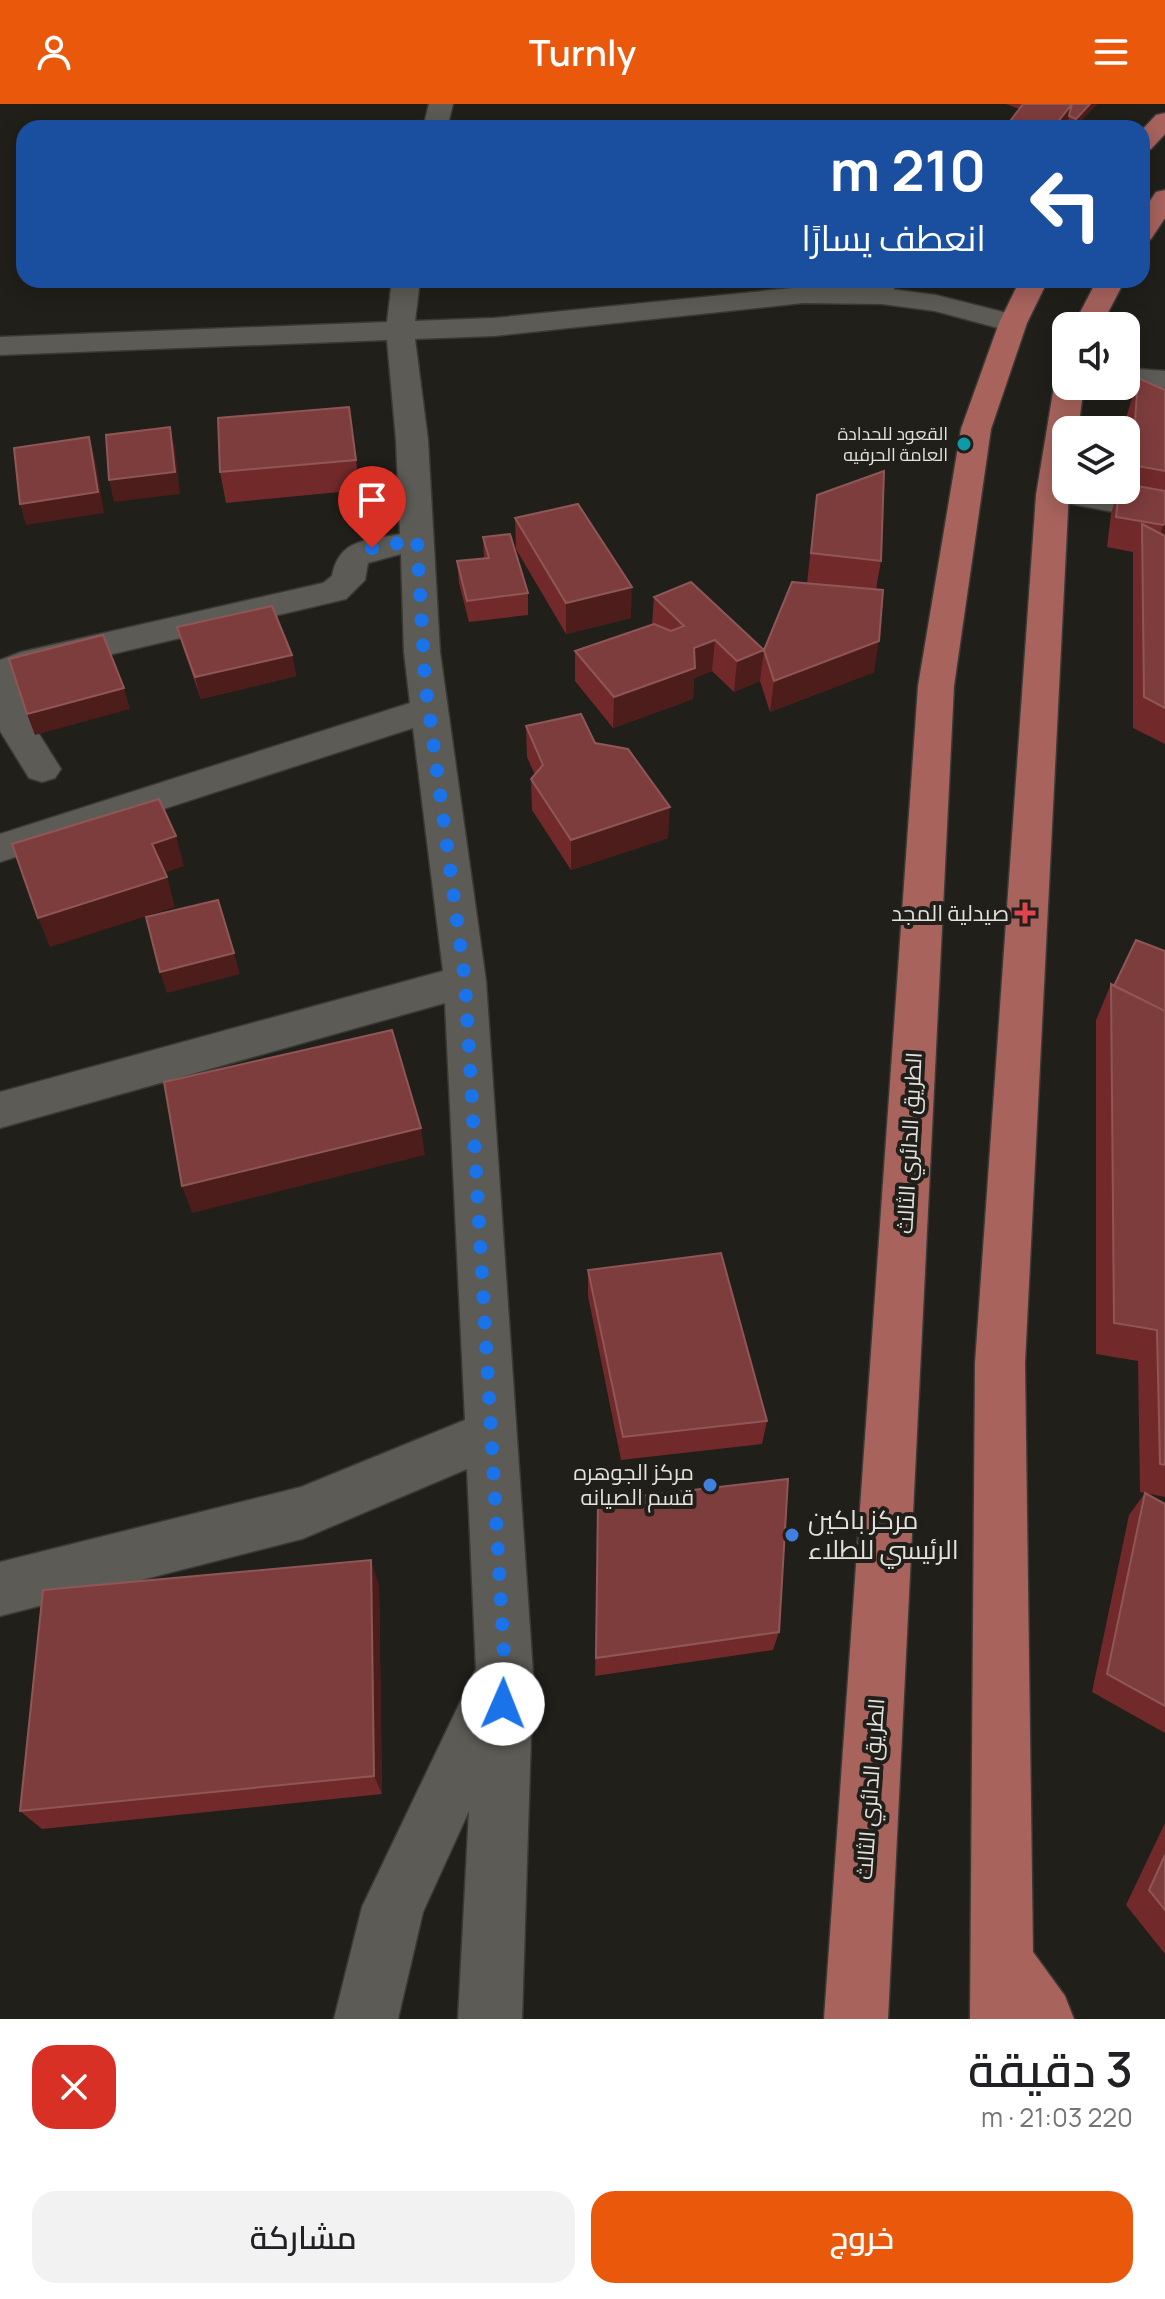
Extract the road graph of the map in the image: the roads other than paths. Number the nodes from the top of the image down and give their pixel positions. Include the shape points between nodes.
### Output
1 (1165, 120) edge
2 (1150, 136) edge
3 (1165, 198) edge
4 (1150, 221) edge
5 (405, 288) edge
6 (887, 288) edge
7 (1030, 288) edge
8 (1107, 288) edge
9 (1094, 312) edge
10 (1013, 323) junction
11 (400, 330) junction
12 (0, 346) edge
13 (1140, 378) edge
14 (1165, 380) edge
15 (1052, 495) edge
16 (1098, 504) edge
17 (1165, 517) edge
18 (417, 540) junction
19 (429, 710) junction
20 (42, 769) dead end
21 (0, 848) edge
22 (465, 981) junction
23 (0, 1110) edge
24 (491, 1434) junction
25 (0, 1589) edge
26 (505, 1673) junction
27 (1001, 1989) edge
28 (366, 2019) edge
29 (490, 2019) edge
30 (856, 2019) edge
31 (1042, 2019) edge

1 - 2 main road
3 - 4 main road
5 - 11 street
6 - 10 street
6 - 11 street via 494,327
7 - 10 main road, الطريق الدائري الثالث
8 - 9 main road
10 - 30 main road, الطريق الدائري الثالث via 976,429 936,686
11 - 12 street
11 - 18 street
13 - 14 street
15 - 27 main road via 1000,1363
16 - 17 lane
18 - 19 street
18 - 20 street via 360,553 352,559 348,580 334,591 9,670 0,685 16,727
19 - 21 street
19 - 22 street
22 - 23 street
22 - 24 street
24 - 25 street via 302,1513
24 - 26 street
26 - 28 street via 393,1907
26 - 29 street
27 - 31 main road

